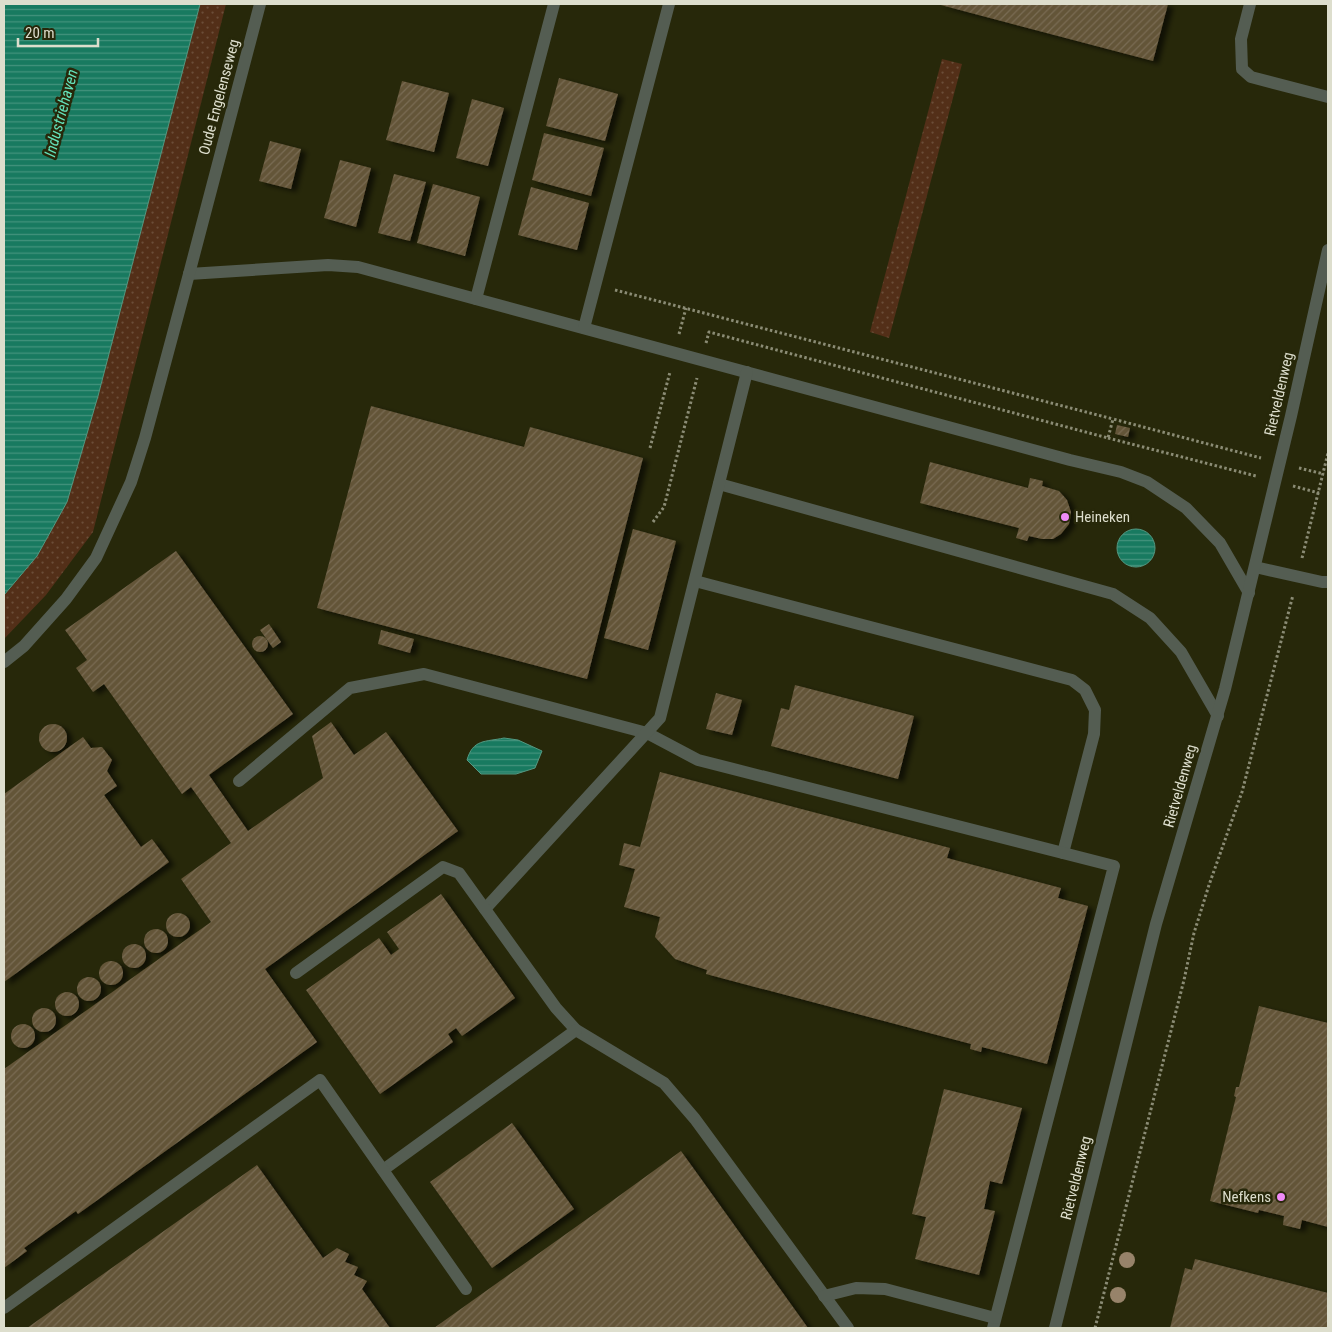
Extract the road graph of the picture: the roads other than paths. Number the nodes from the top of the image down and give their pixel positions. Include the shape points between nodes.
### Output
1 (260, 4) edge
2 (554, 4) edge
3 (669, 4) edge
4 (1250, 4) edge
5 (1328, 97) edge
6 (1328, 250) edge
7 (189, 274) junction
8 (476, 299) junction
9 (584, 328) junction
10 (748, 372) junction
11 (719, 484) junction
12 (1255, 567) junction
13 (695, 582) junction
14 (1328, 582) edge
15 (1249, 593) junction
16 (4, 662) edge
17 (1218, 716) junction
18 (647, 733) junction
19 (239, 781) dead end
20 (1063, 853) junction
21 (485, 909) junction
22 (296, 973) dead end
23 (576, 1030) junction
24 (383, 1170) junction
25 (466, 1289) dead end
26 (824, 1296) junction
27 (4, 1308) edge
28 (994, 1323) edge
29 (848, 1328) edge
30 (1055, 1328) edge

1 - 7 street, Oude Engelenseweg
2 - 8 street
3 - 9 street
4 - 5 street via 1241,39 1242,69 1251,77
6 - 12 street, Rietveldenweg
7 - 8 street via 328,265 358,267
7 - 16 street, Oude Engelenseweg via 131,482 96,558 66,599 24,646
8 - 9 street
9 - 10 street
10 - 11 street
10 - 15 street via 1147,482 1186,508 1220,543
11 - 13 street
11 - 17 street via 1113,594 1150,618 1181,652
12 - 14 street
12 - 15 street, Rietveldenweg
13 - 18 street via 660,718
13 - 20 street via 1072,680 1085,690 1095,710 1094,734
15 - 17 street, Rietveldenweg
17 - 30 street, Rietveldenweg via 1156,924
18 - 19 street via 424,674 350,688
18 - 20 street via 698,760
18 - 21 street
20 - 28 street via 1114,866
21 - 22 street via 459,872 443,867
21 - 23 street via 556,1008
23 - 24 street
23 - 26 street via 664,1083 695,1119
24 - 25 street
24 - 27 street via 320,1080
26 - 28 street via 856,1288 885,1288
26 - 29 street

